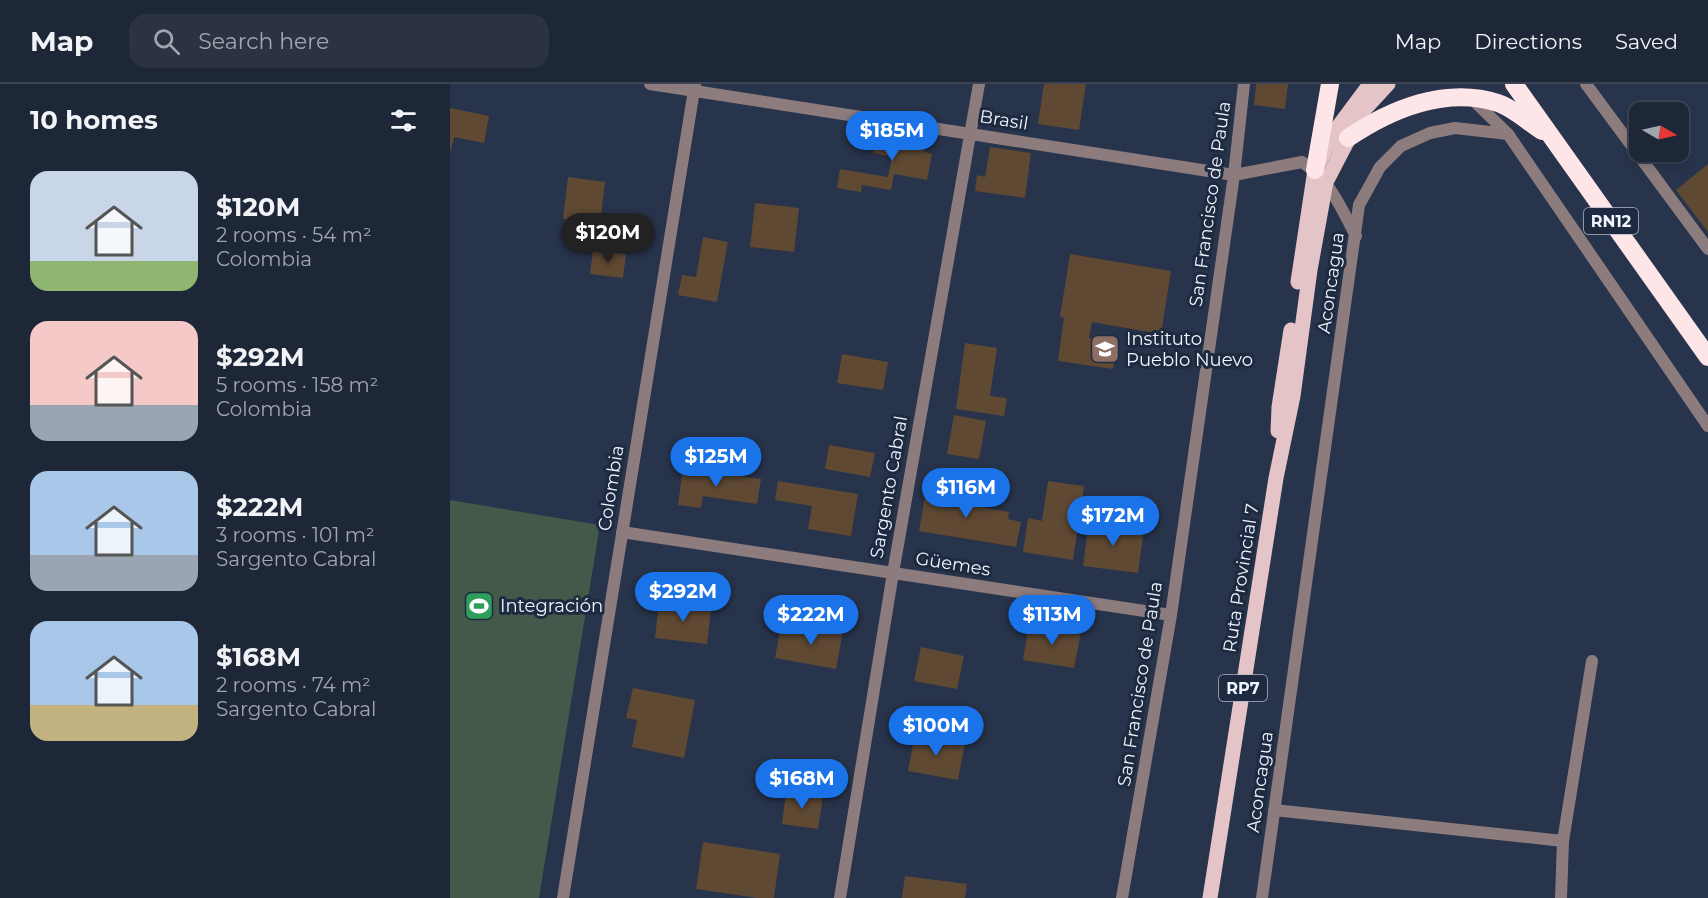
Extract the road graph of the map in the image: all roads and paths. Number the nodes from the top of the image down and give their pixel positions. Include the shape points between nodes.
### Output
1 (650, 84) edge
2 (979, 84) edge
3 (1244, 84) edge
4 (1329, 84) edge
5 (1370, 84) edge
6 (1388, 84) edge
7 (1514, 84) edge
8 (1528, 84) edge
9 (1586, 84) edge
10 (694, 87) edge
11 (1471, 98) junction
12 (970, 133) junction
13 (1508, 134) junction
14 (1551, 136) junction
15 (1348, 138) junction
16 (1234, 175) junction
17 (1321, 176) junction
18 (1356, 236) junction
19 (1708, 249) edge
20 (1708, 347) edge
21 (1708, 357) edge
22 (1708, 426) edge
23 (622, 532) junction
24 (893, 573) junction
25 (1171, 615) junction
26 (1592, 661) dead end
27 (1274, 810) junction
28 (1563, 841) junction
29 (563, 898) edge
30 (840, 898) edge
31 (1122, 898) edge
32 (1210, 898) edge
33 (1262, 898) edge
34 (1561, 898) edge

1 - 10 street, Brasil
2 - 12 street, Sargento Cabral
3 - 16 street, San Francisco de Paula
4 - 17 highway
5 - 17 main road, Ruta Provincial 7 / RP7 via 1338,127
6 - 15 main road, Ruta Provincial 7 / RP7 via 1363,111
7 - 14 highway, RN12
8 - 20 highway, RN12
9 - 19 street
10 - 12 street, Brasil
10 - 23 street, Colombia
11 - 13 street
11 - 14 highway via 1500,104
11 - 15 highway via 1416,104 1372,122
12 - 16 street, Brasil
12 - 24 street, Sargento Cabral
13 - 18 street, Aconcagua via 1455,128 1430,133 1401,146 1380,167 1359,205
13 - 22 street
14 - 21 highway, RN12
15 - 17 main road, Ruta Provincial 7 / RP7
16 - 17 street, Brasil via 1302,162
16 - 25 street, San Francisco de Paula
17 - 18 street
17 - 32 main road, Ruta Provincial 7 / RP7 via 1279,407 1276,478
18 - 27 street, Aconcagua
23 - 24 street, Güemes
23 - 29 street, Colombia
24 - 25 street, Güemes
24 - 30 street, Sargento Cabral
25 - 31 street, San Francisco de Paula
26 - 28 street
27 - 28 street
27 - 33 street, Aconcagua
28 - 34 street

